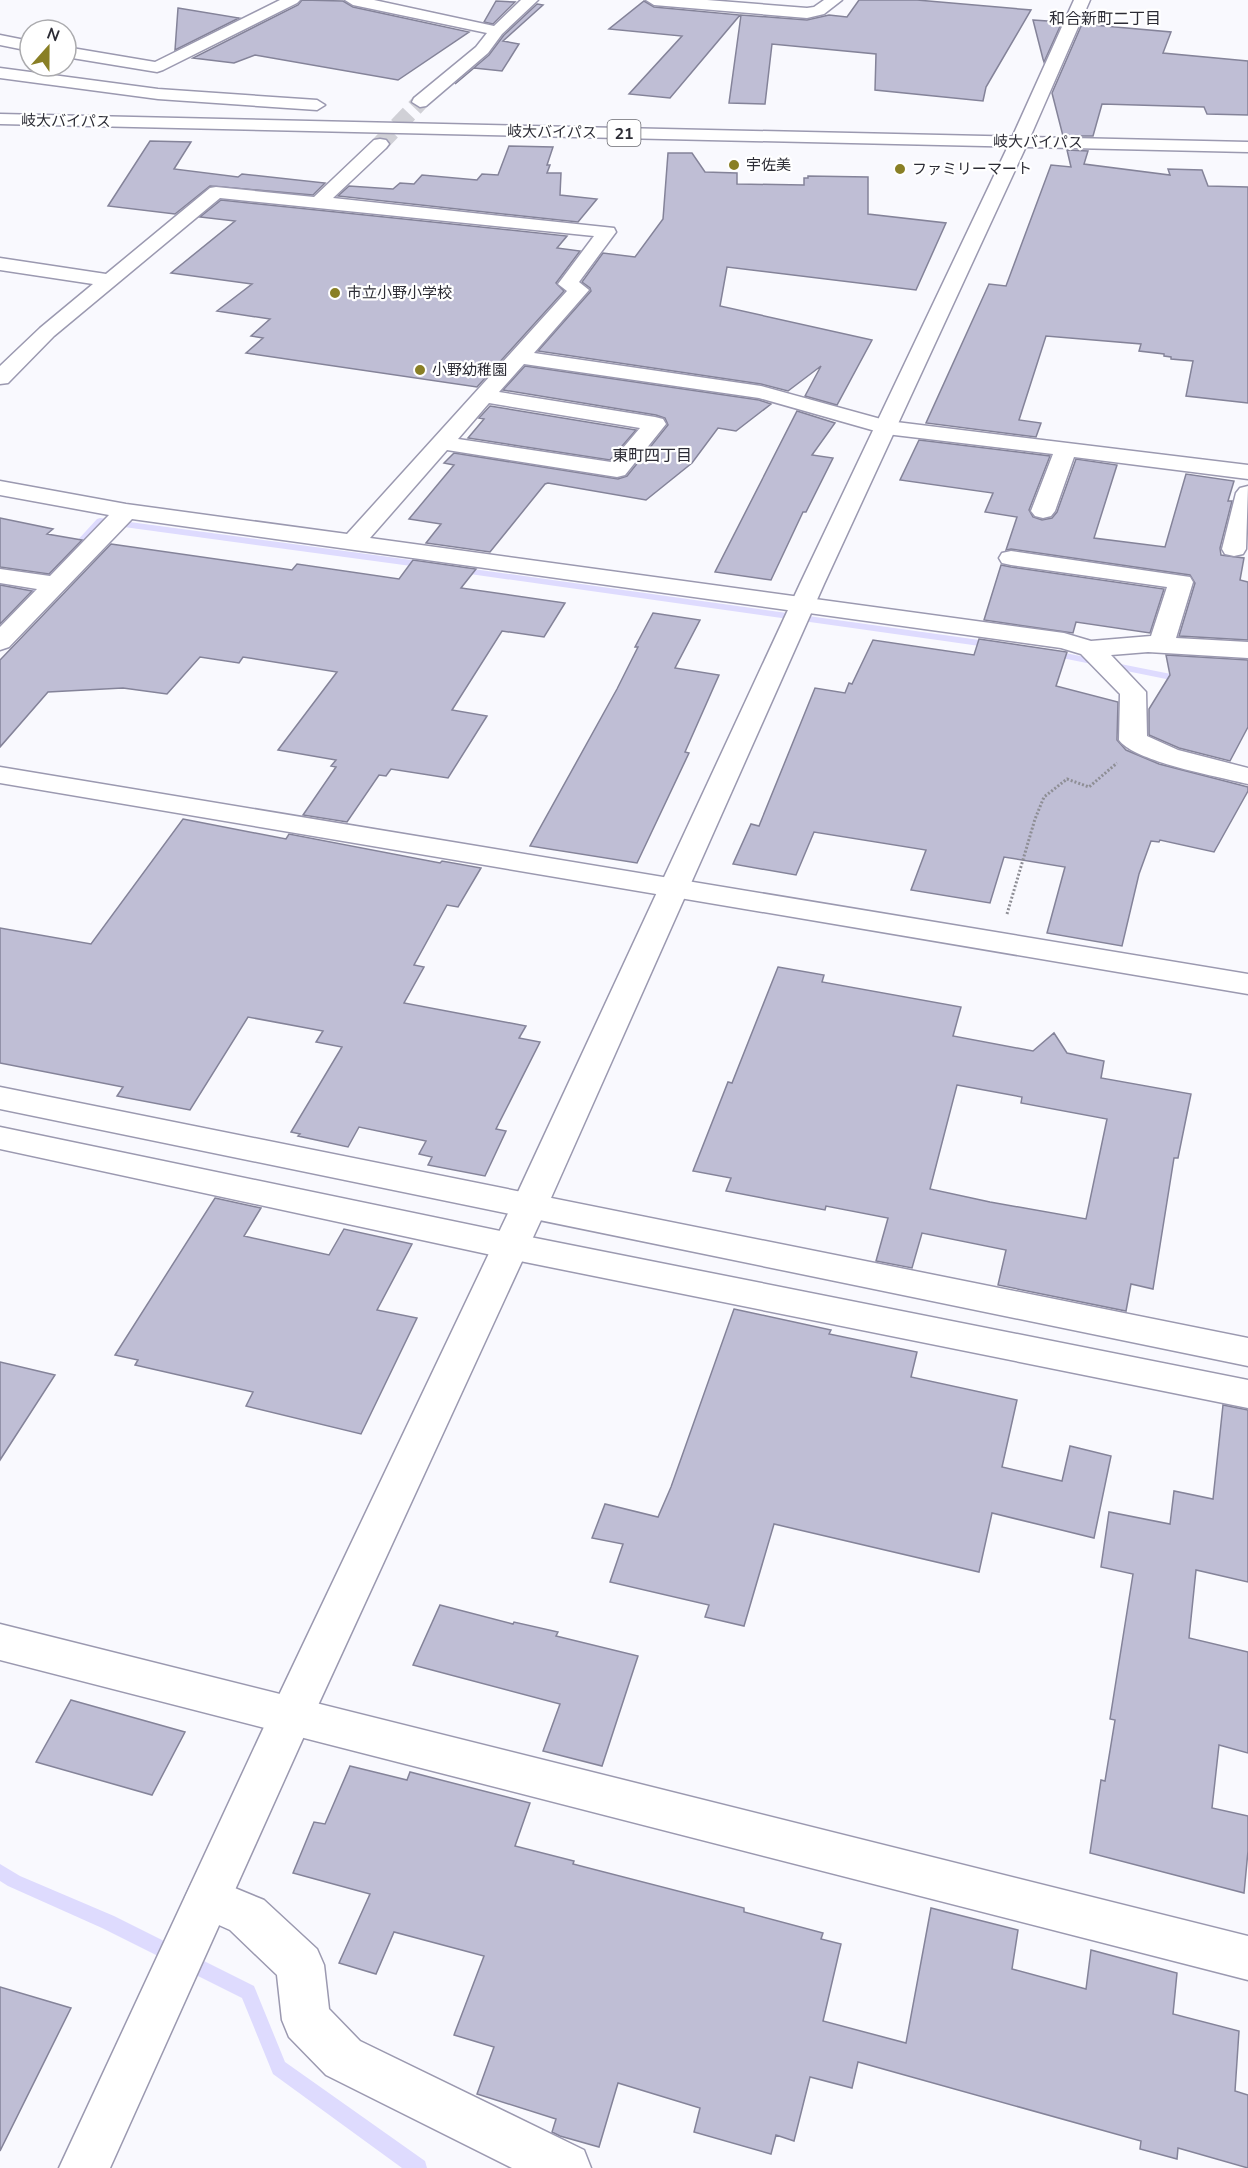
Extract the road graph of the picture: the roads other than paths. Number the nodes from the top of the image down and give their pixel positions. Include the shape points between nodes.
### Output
1 (292, 0) edge
2 (353, 0) edge
3 (530, 0) edge
4 (654, 0) edge
5 (834, 0) edge
6 (1082, 0) edge
7 (497, 31) junction
8 (0, 40) edge
9 (18, 44) edge
10 (78, 54) edge
11 (0, 73) edge
12 (336, 105) dead end
13 (421, 107) tunnel mouth
14 (0, 109) edge
15 (563, 115) dead end
16 (0, 119) edge
17 (654, 122) junction
18 (0, 128) edge
19 (1022, 135) junction
20 (1248, 135) edge
21 (752, 136) junction
22 (380, 144) tunnel mouth
23 (1248, 147) edge
24 (319, 202) junction
25 (0, 264) edge
26 (109, 280) junction
27 (518, 357) junction
28 (0, 378) edge
29 (485, 396) junction
30 (886, 427) junction
31 (443, 443) junction
32 (1066, 449) junction
33 (1248, 472) edge
34 (0, 488) edge
35 (1248, 493) edge
36 (126, 511) junction
37 (1043, 511) dead end
38 (107, 530) junction
39 (352, 543) junction
40 (1234, 549) dead end
41 (1011, 558) dead end
42 (0, 576) edge
43 (48, 593) junction
44 (0, 596) edge
45 (740, 619) dead end
46 (790, 619) junction
47 (0, 642) edge
48 (1161, 645) junction
49 (1090, 649) junction
50 (1248, 650) edge
51 (0, 775) edge
52 (1248, 776) edge
53 (675, 888) junction
54 (1248, 984) edge
55 (0, 1098) edge
56 (0, 1138) edge
57 (529, 1207) junction
58 (510, 1246) junction
59 (1248, 1352) edge
60 (1248, 1394) edge
61 (0, 1642) edge
62 (292, 1714) junction
63 (208, 1898) junction
64 (1248, 1958) edge
65 (84, 2168) edge
66 (566, 2168) edge

1 - 10 main road via 157,67
2 - 7 main road
3 - 7 main road
4 - 5 main road via 807,13 819,11
6 - 19 main road
7 - 13 main road
8 - 9 main road
11 - 12 main road via 158,94
14 - 17 main road, 岐大バイパス / 21
15 - 17 main road, 21
16 - 21 main road, 岐大バイパス / 21
17 - 19 main road, 岐大バイパス / 21
18 - 21 main road, 21 via 735,141
19 - 20 main road, 岐大バイパス / 21
19 - 21 main road, 岐大バイパス / 21
19 - 23 main road, 岐大バイパス / 21
19 - 30 main road
22 - 24 main road
24 - 26 main road via 216,192
24 - 27 main road via 608,232 568,284 579,290
25 - 26 main road
26 - 28 main road
27 - 29 main road
27 - 30 main road via 761,392
29 - 31 main road
29 - 31 main road via 655,424 617,470
30 - 32 main road
30 - 46 main road
31 - 39 main road
32 - 33 main road
32 - 37 main road
34 - 36 main road
35 - 40 main road
36 - 38 main road
36 - 39 main road
38 - 43 main road
38 - 45 main road
39 - 46 main road
41 - 48 main road via 1181,582
42 - 43 main road
43 - 44 main road
43 - 47 main road
46 - 49 main road via 1064,640
46 - 53 main road
48 - 49 main road
48 - 50 main road
49 - 52 main road via 1133,692 1133,740 1168,756
51 - 53 main road
53 - 54 main road
53 - 57 main road
55 - 57 main road
56 - 58 main road
57 - 58 main road
57 - 59 main road
58 - 60 main road
58 - 62 main road
61 - 62 main road via 245,1706
62 - 63 main road
62 - 64 main road
63 - 65 main road
63 - 66 main road via 247,1915 300,1965 306,2020 343,2058

